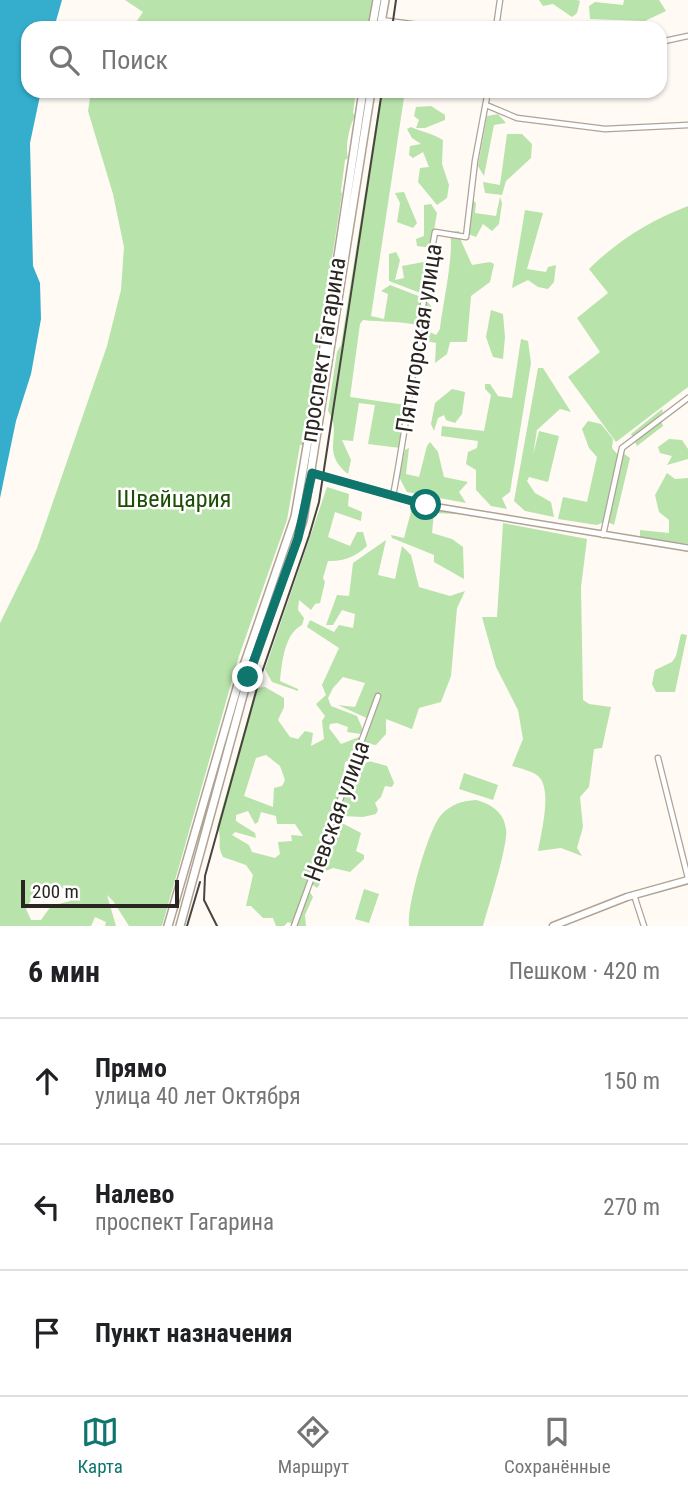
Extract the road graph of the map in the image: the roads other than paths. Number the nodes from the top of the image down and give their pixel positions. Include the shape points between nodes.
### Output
1 (377, 0) edge
2 (384, 0) edge
3 (500, 0) edge
4 (377, 21) edge
5 (378, 21) edge
6 (497, 21) edge
7 (688, 36) edge
8 (667, 40) edge
9 (362, 98) edge
10 (369, 98) edge
11 (487, 98) edge
12 (486, 105) junction
13 (688, 125) edge
14 (688, 398) edge
15 (308, 473) junction
16 (393, 496) junction
17 (603, 535) junction
18 (688, 548) edge
19 (377, 696) dead end
20 (657, 758) dead end
21 (688, 879) edge
22 (634, 895) junction
23 (168, 926) edge
24 (180, 926) edge
25 (294, 926) edge
26 (553, 926) edge
27 (644, 926) edge

1 - 4 main road
2 - 5 main road
3 - 6 street
7 - 8 street
9 - 15 main road, проспект Гагарина
10 - 15 main road, проспект Гагарина
11 - 12 street, Пятигорская улица
12 - 13 street via 517,118 605,129
12 - 16 street, Пятигорская улица via 466,237 435,232
14 - 17 street via 622,448
15 - 16 street
15 - 23 main road, проспект Гагарина via 241,674
15 - 24 main road, проспект Гагарина via 298,538 248,677
16 - 17 street
17 - 18 street
19 - 25 street, Невская улица
20 - 21 street
21 - 22 main road
22 - 26 main road
22 - 27 street

